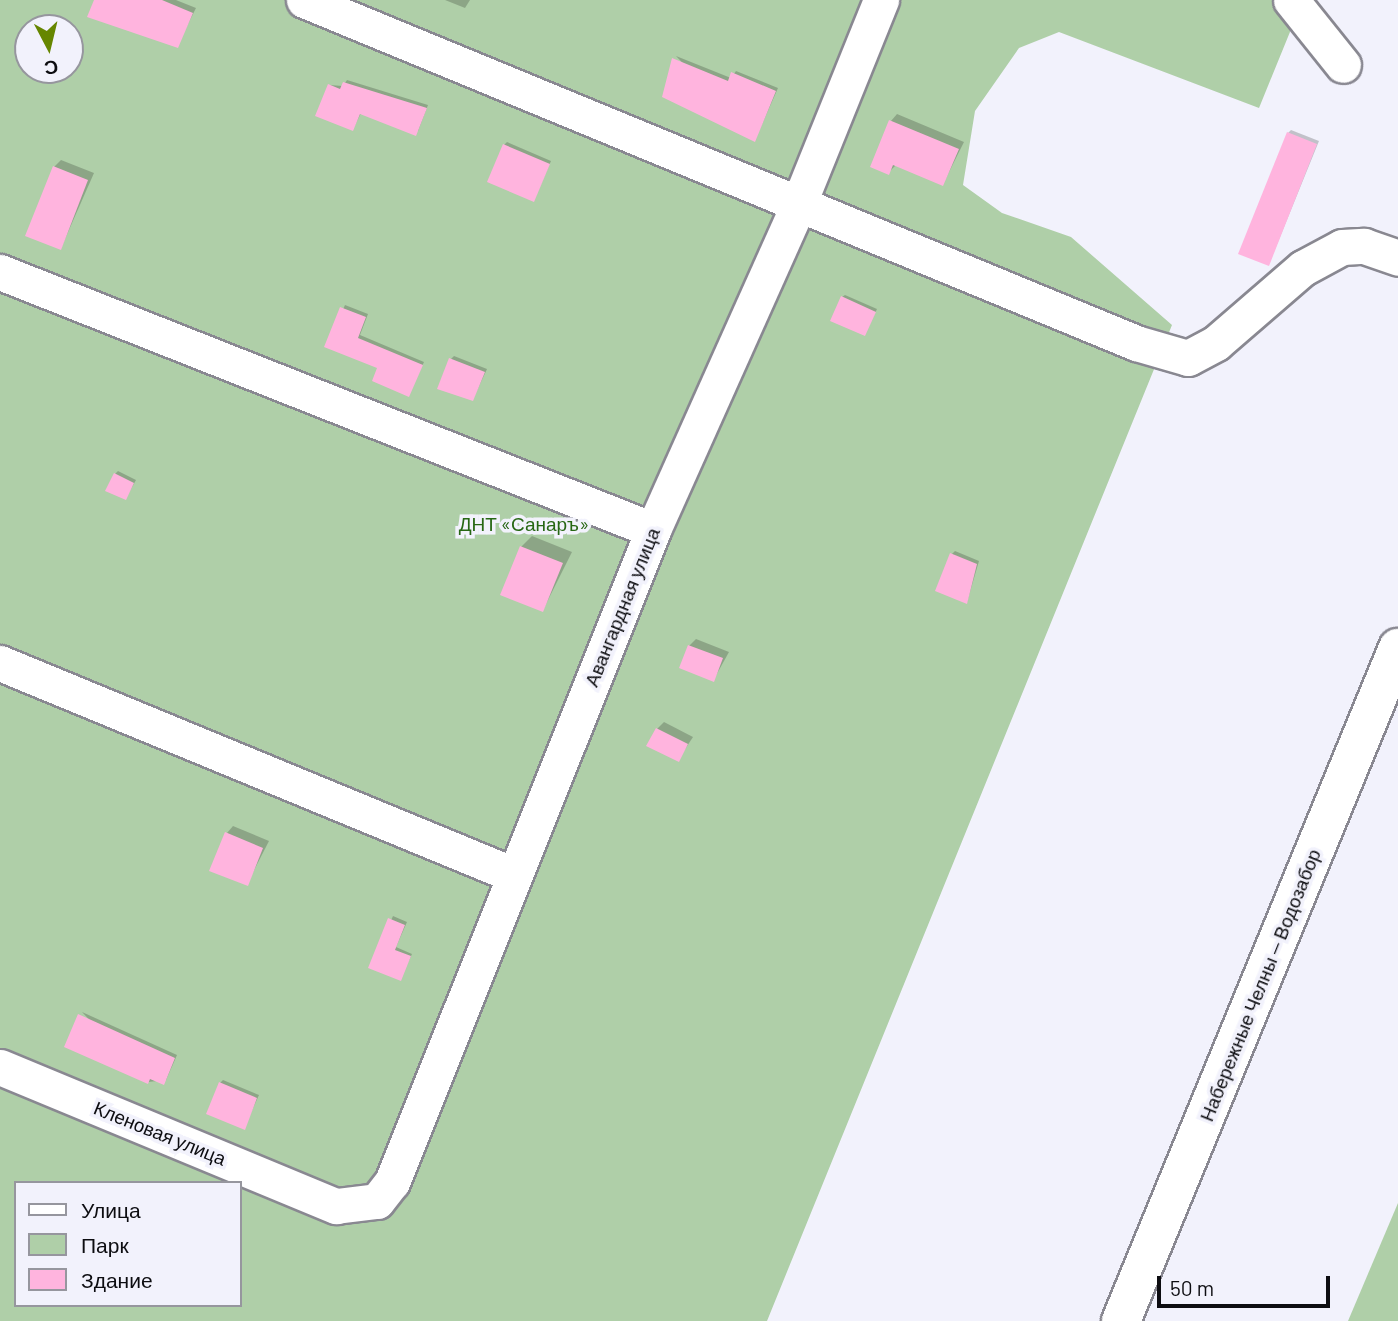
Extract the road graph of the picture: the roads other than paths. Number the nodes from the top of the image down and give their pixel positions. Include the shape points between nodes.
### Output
1 (304, 0) edge
2 (881, 0) edge
3 (1291, 0) edge
4 (1343, 65) dead end
5 (799, 203) junction
6 (1398, 258) edge
7 (0, 272) edge
8 (653, 530) junction
9 (1398, 648) edge
10 (0, 663) edge
11 (514, 875) junction
12 (0, 1067) edge
13 (361, 1208) joint
14 (1121, 1321) edge

1 - 5 street
2 - 5 street, Авангардная улица
3 - 4 street
5 - 6 street via 1136,343 1188,358 1216,343 1303,268 1342,247 1364,246
5 - 8 street, Авангардная улица
7 - 8 street
8 - 11 street, Авангардная улица
9 - 14 main road, Набережные Челны — Водозабор
10 - 11 street
11 - 13 street, Авангардная улица via 392,1182 377,1201
12 - 13 street, Кленовая улица via 337,1206

